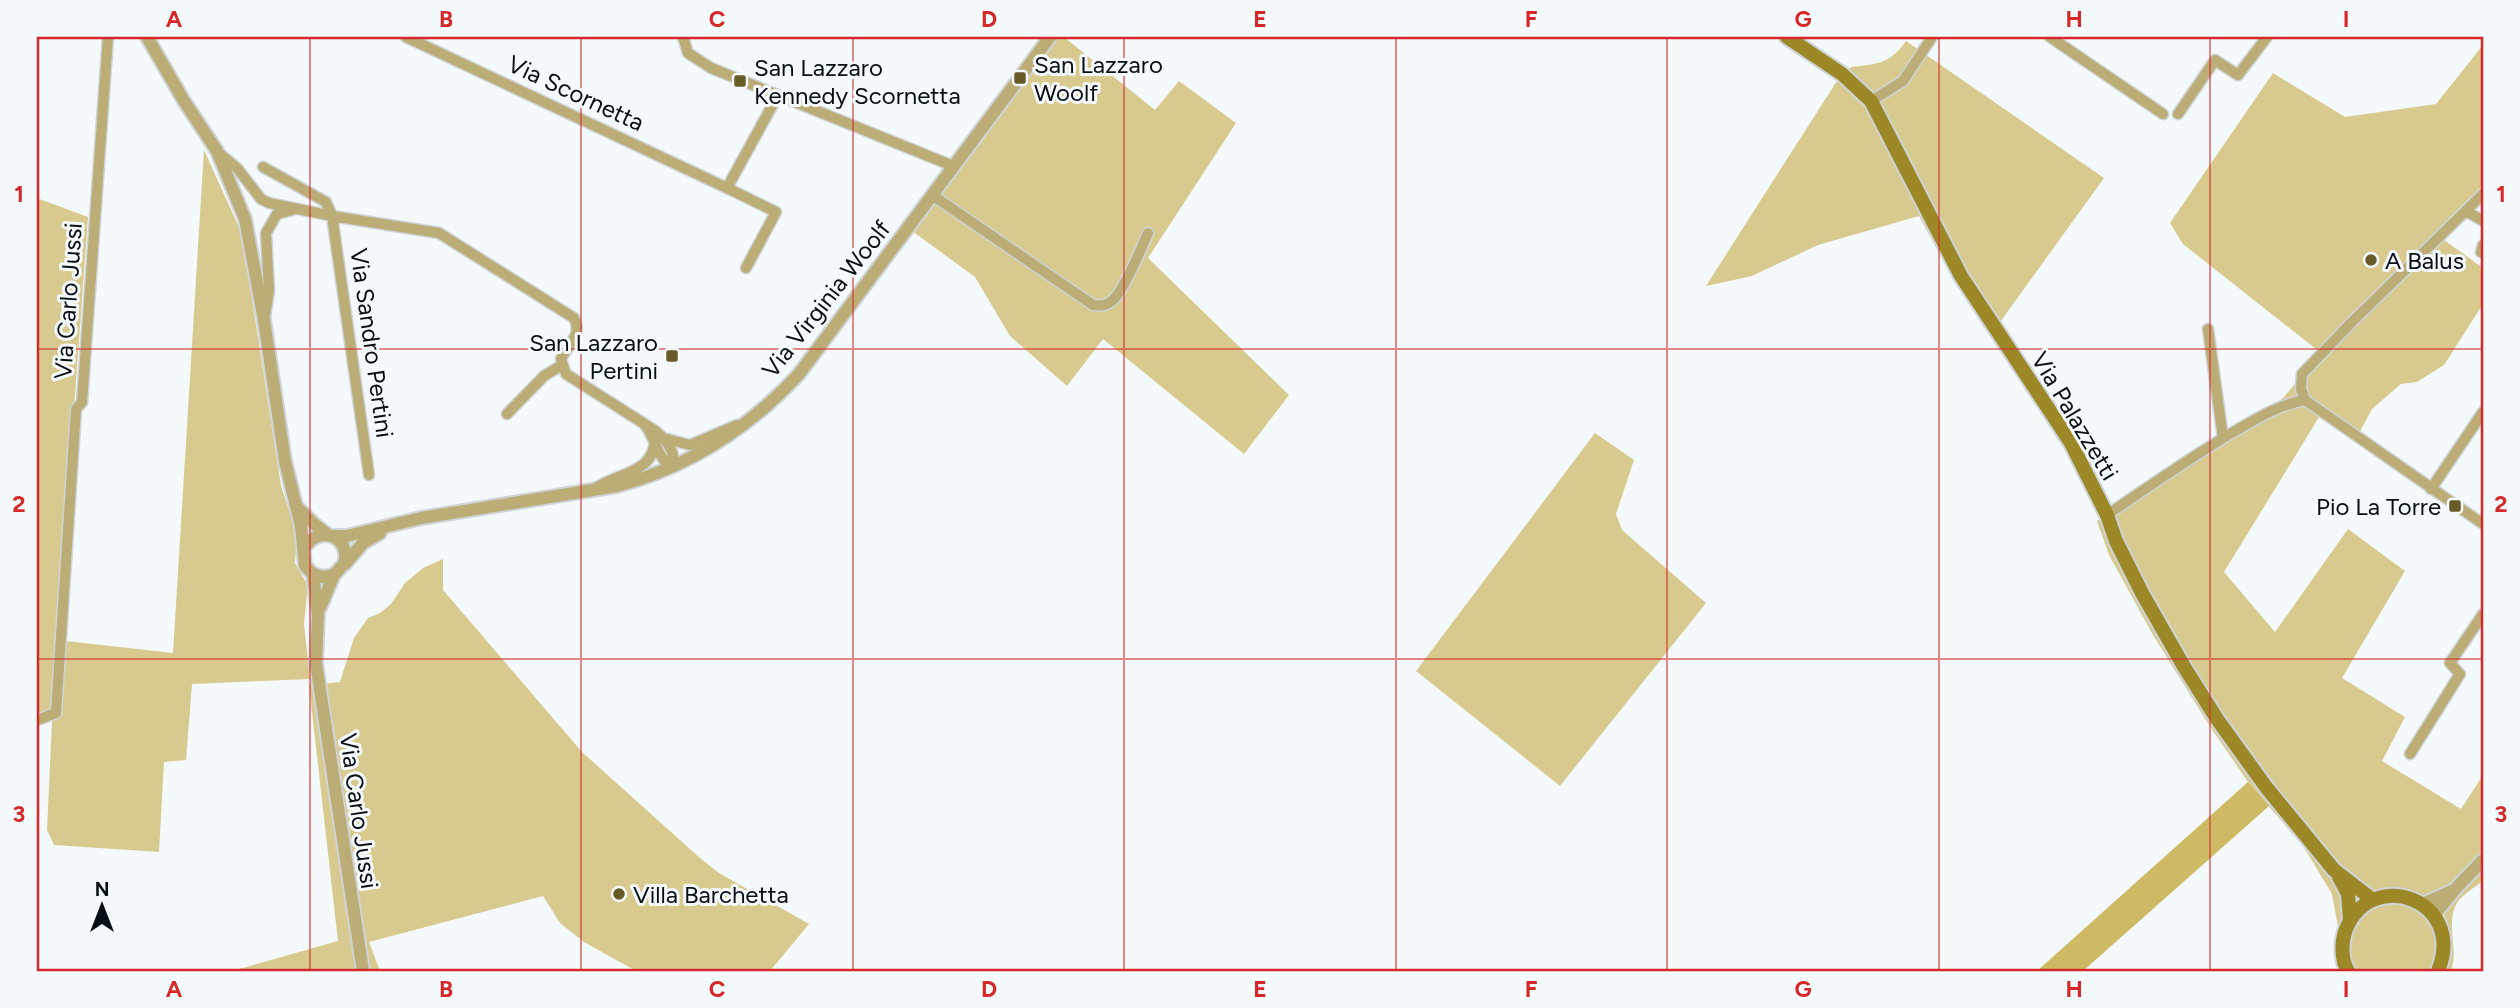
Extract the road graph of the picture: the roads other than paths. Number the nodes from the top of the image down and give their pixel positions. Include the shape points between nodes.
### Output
1 (108, 37) edge
2 (147, 37) edge
3 (406, 37) edge
4 (683, 37) edge
5 (1050, 37) edge
6 (1787, 37) edge
7 (1932, 37) edge
8 (2050, 37) edge
9 (2267, 37) edge
10 (778, 95) junction
11 (1871, 101) junction
12 (2163, 114) dead end
13 (2178, 114) dead end
14 (217, 151) junction
15 (953, 166) junction
16 (263, 167) dead end
17 (727, 188) junction
18 (2483, 194) edge
19 (932, 195) junction
20 (296, 210) junction
21 (2466, 211) junction
22 (332, 216) junction
23 (2483, 221) edge
24 (1148, 233) dead end
25 (2483, 246) edge
26 (2483, 253) edge
27 (746, 268) dead end
28 (264, 320) junction
29 (2207, 329) dead end
30 (562, 365) junction
31 (2305, 400) junction
32 (2483, 412) edge
33 (507, 414) dead end
34 (747, 423) junction
35 (2223, 438) junction
36 (659, 439) junction
37 (673, 467) junction
38 (369, 475) dead end
39 (2431, 489) junction
40 (591, 492) junction
41 (295, 504) junction
42 (2106, 515) junction
43 (398, 523) junction
44 (2483, 524) edge
45 (330, 535) junction
46 (305, 547) junction
47 (345, 564) junction
48 (313, 574) junction
49 (334, 575) junction
50 (2483, 614) edge
51 (318, 615) junction
52 (37, 720) edge
53 (2410, 754) dead end
54 (2483, 860) edge
55 (2334, 870) junction
56 (2455, 889) junction
57 (2373, 900) junction
58 (2423, 904) junction
59 (2434, 915) junction
60 (2350, 920) junction
61 (2346, 970) edge
62 (363, 971) edge
63 (2438, 971) edge

1 - 52 street, Via Carlo Jussi via 82,402 76,408 57,713
2 - 14 street
3 - 17 street, Via Scornetta
4 - 10 street via 688,53 699,62
5 - 15 street, Via Virginia Woolf
6 - 11 main road, Via Palazzetti via 1842,74
7 - 11 street via 1903,81
8 - 12 street
9 - 13 street via 2238,75 2215,60
10 - 15 street
10 - 17 street
11 - 42 main road, Via Palazzetti via 1961,276 2071,443
14 - 20 street, Via Sandro Pertini via 237,167 261,199
14 - 28 street via 245,219
15 - 19 street, Via Virginia Woolf
16 - 22 street, Via Sandro Pertini via 326,202
17 - 27 street, Via Scornetta via 776,212
18 - 21 street
19 - 24 street via 1093,305 1103,306 1114,299
19 - 34 street, Via Virginia Woolf via 799,374
20 - 22 street, Via Sandro Pertini
20 - 28 street via 277,214 266,233 270,291
21 - 23 street
21 - 31 street via 2302,374
22 - 30 street, Via Sandro Pertini via 439,233 558,307 574,318 578,328
22 - 38 street, Via Sandro Pertini
25 - 26 street
28 - 41 street
29 - 35 street
30 - 33 street via 544,376
30 - 36 street via 566,374
31 - 35 street via 2270,411
31 - 39 street
32 - 39 street
34 - 36 street, Via Virginia Woolf via 690,446
34 - 37 street, Via Virginia Woolf
35 - 42 street
36 - 37 street via 674,457
36 - 40 street, Via Virginia Woolf via 644,466 605,480
37 - 40 street, Via Virginia Woolf via 643,480
39 - 44 street
40 - 43 street, Via Virginia Woolf
41 - 45 street
41 - 46 street
42 - 55 main road, Via Palazzetti via 2142,593 2217,719
43 - 45 street, Via Virginia Woolf via 356,535
43 - 47 street, Via Virginia Woolf via 363,543
45 - 46 street via 315,536
45 - 47 street via 345,548
46 - 48 street via 305,566
47 - 49 street
48 - 49 street
48 - 51 street, Via Carlo Jussi
49 - 51 street, Via Carlo Jussi
50 - 53 street via 2449,663 2460,674
51 - 62 street, Via Carlo Jussi via 316,663
54 - 56 street
55 - 57 main road, Via Palazzetti
55 - 60 main road, Via Palazzetti via 2348,894
56 - 58 street
56 - 59 street
57 - 58 main road via 2407,897
57 - 60 main road
58 - 59 main road
59 - 63 main road via 2444,934 2444,956
60 - 61 main road, Via Palazzetti via 2344,936

